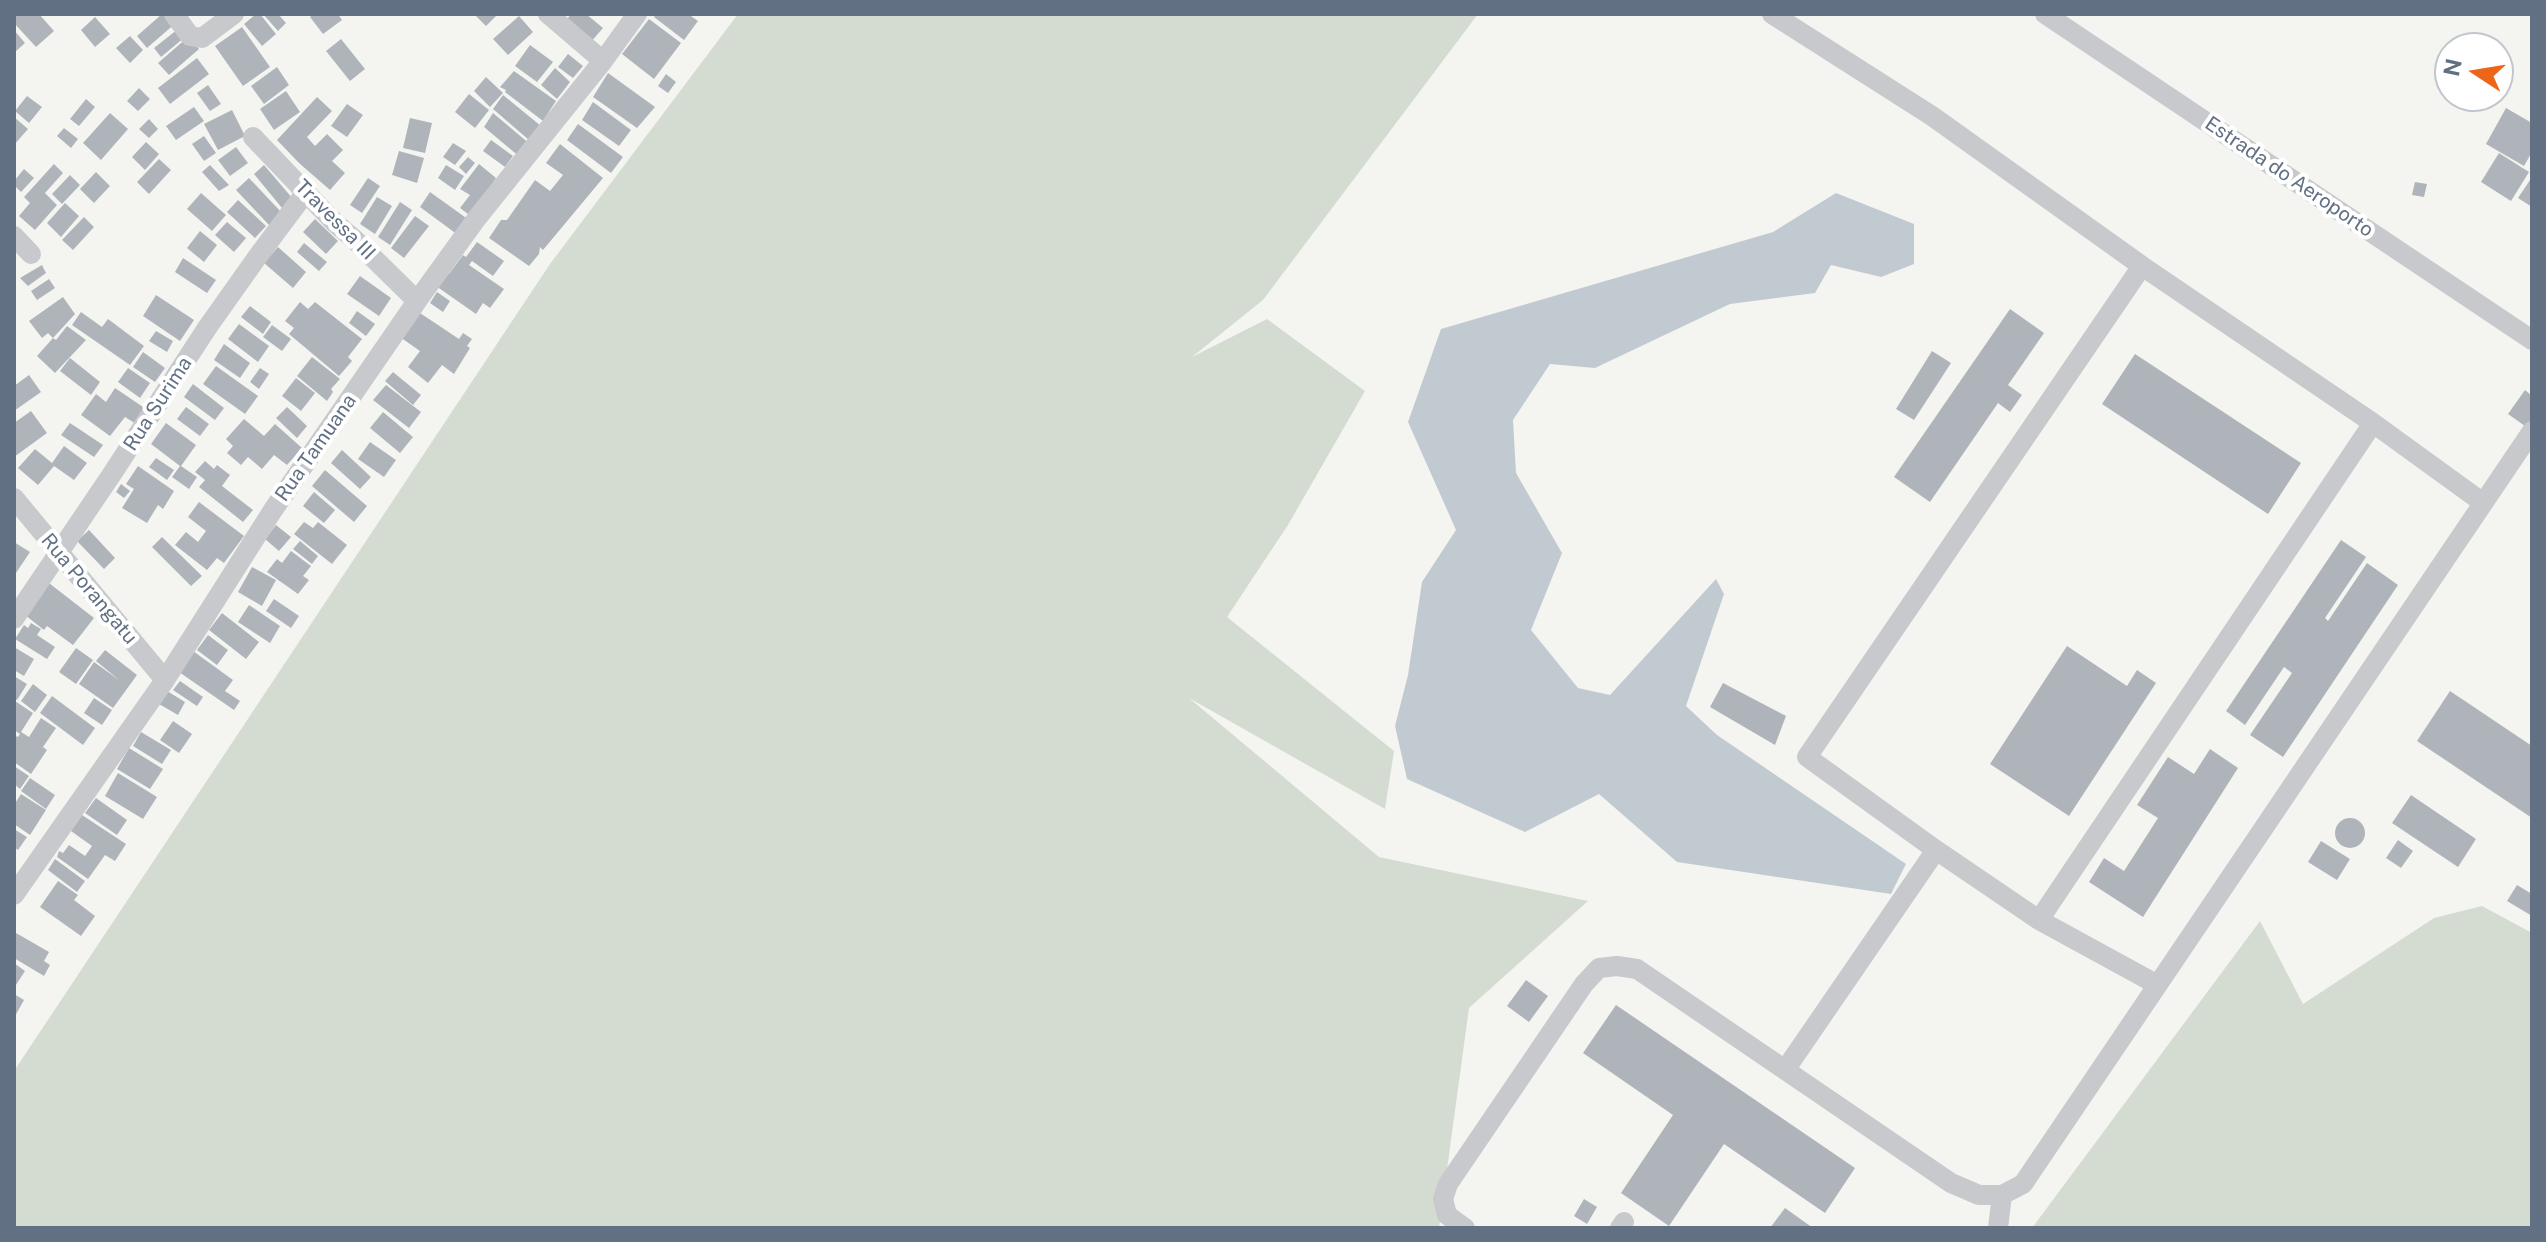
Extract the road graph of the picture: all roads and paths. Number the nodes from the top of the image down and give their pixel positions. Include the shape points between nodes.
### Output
1 (174, 14) edge
2 (234, 14) edge
3 (548, 14) edge
4 (637, 14) edge
5 (1772, 14) edge
6 (2045, 14) edge
7 (603, 61) junction
8 (253, 137) dead end
9 (306, 192) junction
10 (14, 236) edge
11 (31, 254) dead end
12 (2142, 266) junction
13 (417, 301) junction
14 (2532, 340) edge
15 (2373, 423) junction
16 (2532, 431) edge
17 (14, 498) edge
18 (2482, 502) junction
19 (58, 554) junction
20 (14, 619) edge
21 (165, 680) junction
22 (1936, 850) junction
23 (14, 895) edge
24 (2039, 920) junction
25 (2156, 984) junction
26 (1785, 1070) junction
27 (2002, 1195) junction
28 (1465, 1228) edge
29 (1998, 1228) edge

1 - 2 street via 190,36 202,38
3 - 7 street
4 - 7 street, Rua Tamuana
5 - 12 street via 1932,116
6 - 14 street, Estrada do Aeroporto
7 - 13 street, Rua Tamuana
8 - 9 street, Travessa III
9 - 13 street, Travessa III
9 - 19 street, Rua Surima via 207,328
10 - 11 street
12 - 15 street
12 - 22 street via 1807,757
13 - 21 street, Rua Tamuana via 273,510
15 - 18 street
15 - 24 street
16 - 18 street
17 - 19 street, Rua Porangatu
18 - 25 street
19 - 20 street, Rua Surima
19 - 21 street, Rua Porangatu
21 - 23 street, Rua Tamuana
22 - 24 street
22 - 26 street
24 - 25 street
25 - 27 street via 2023,1184
26 - 27 street via 1951,1183 1979,1195
26 - 28 street via 1637,969 1599,968 1448,1184 1443,1199 1447,1215
27 - 29 street

